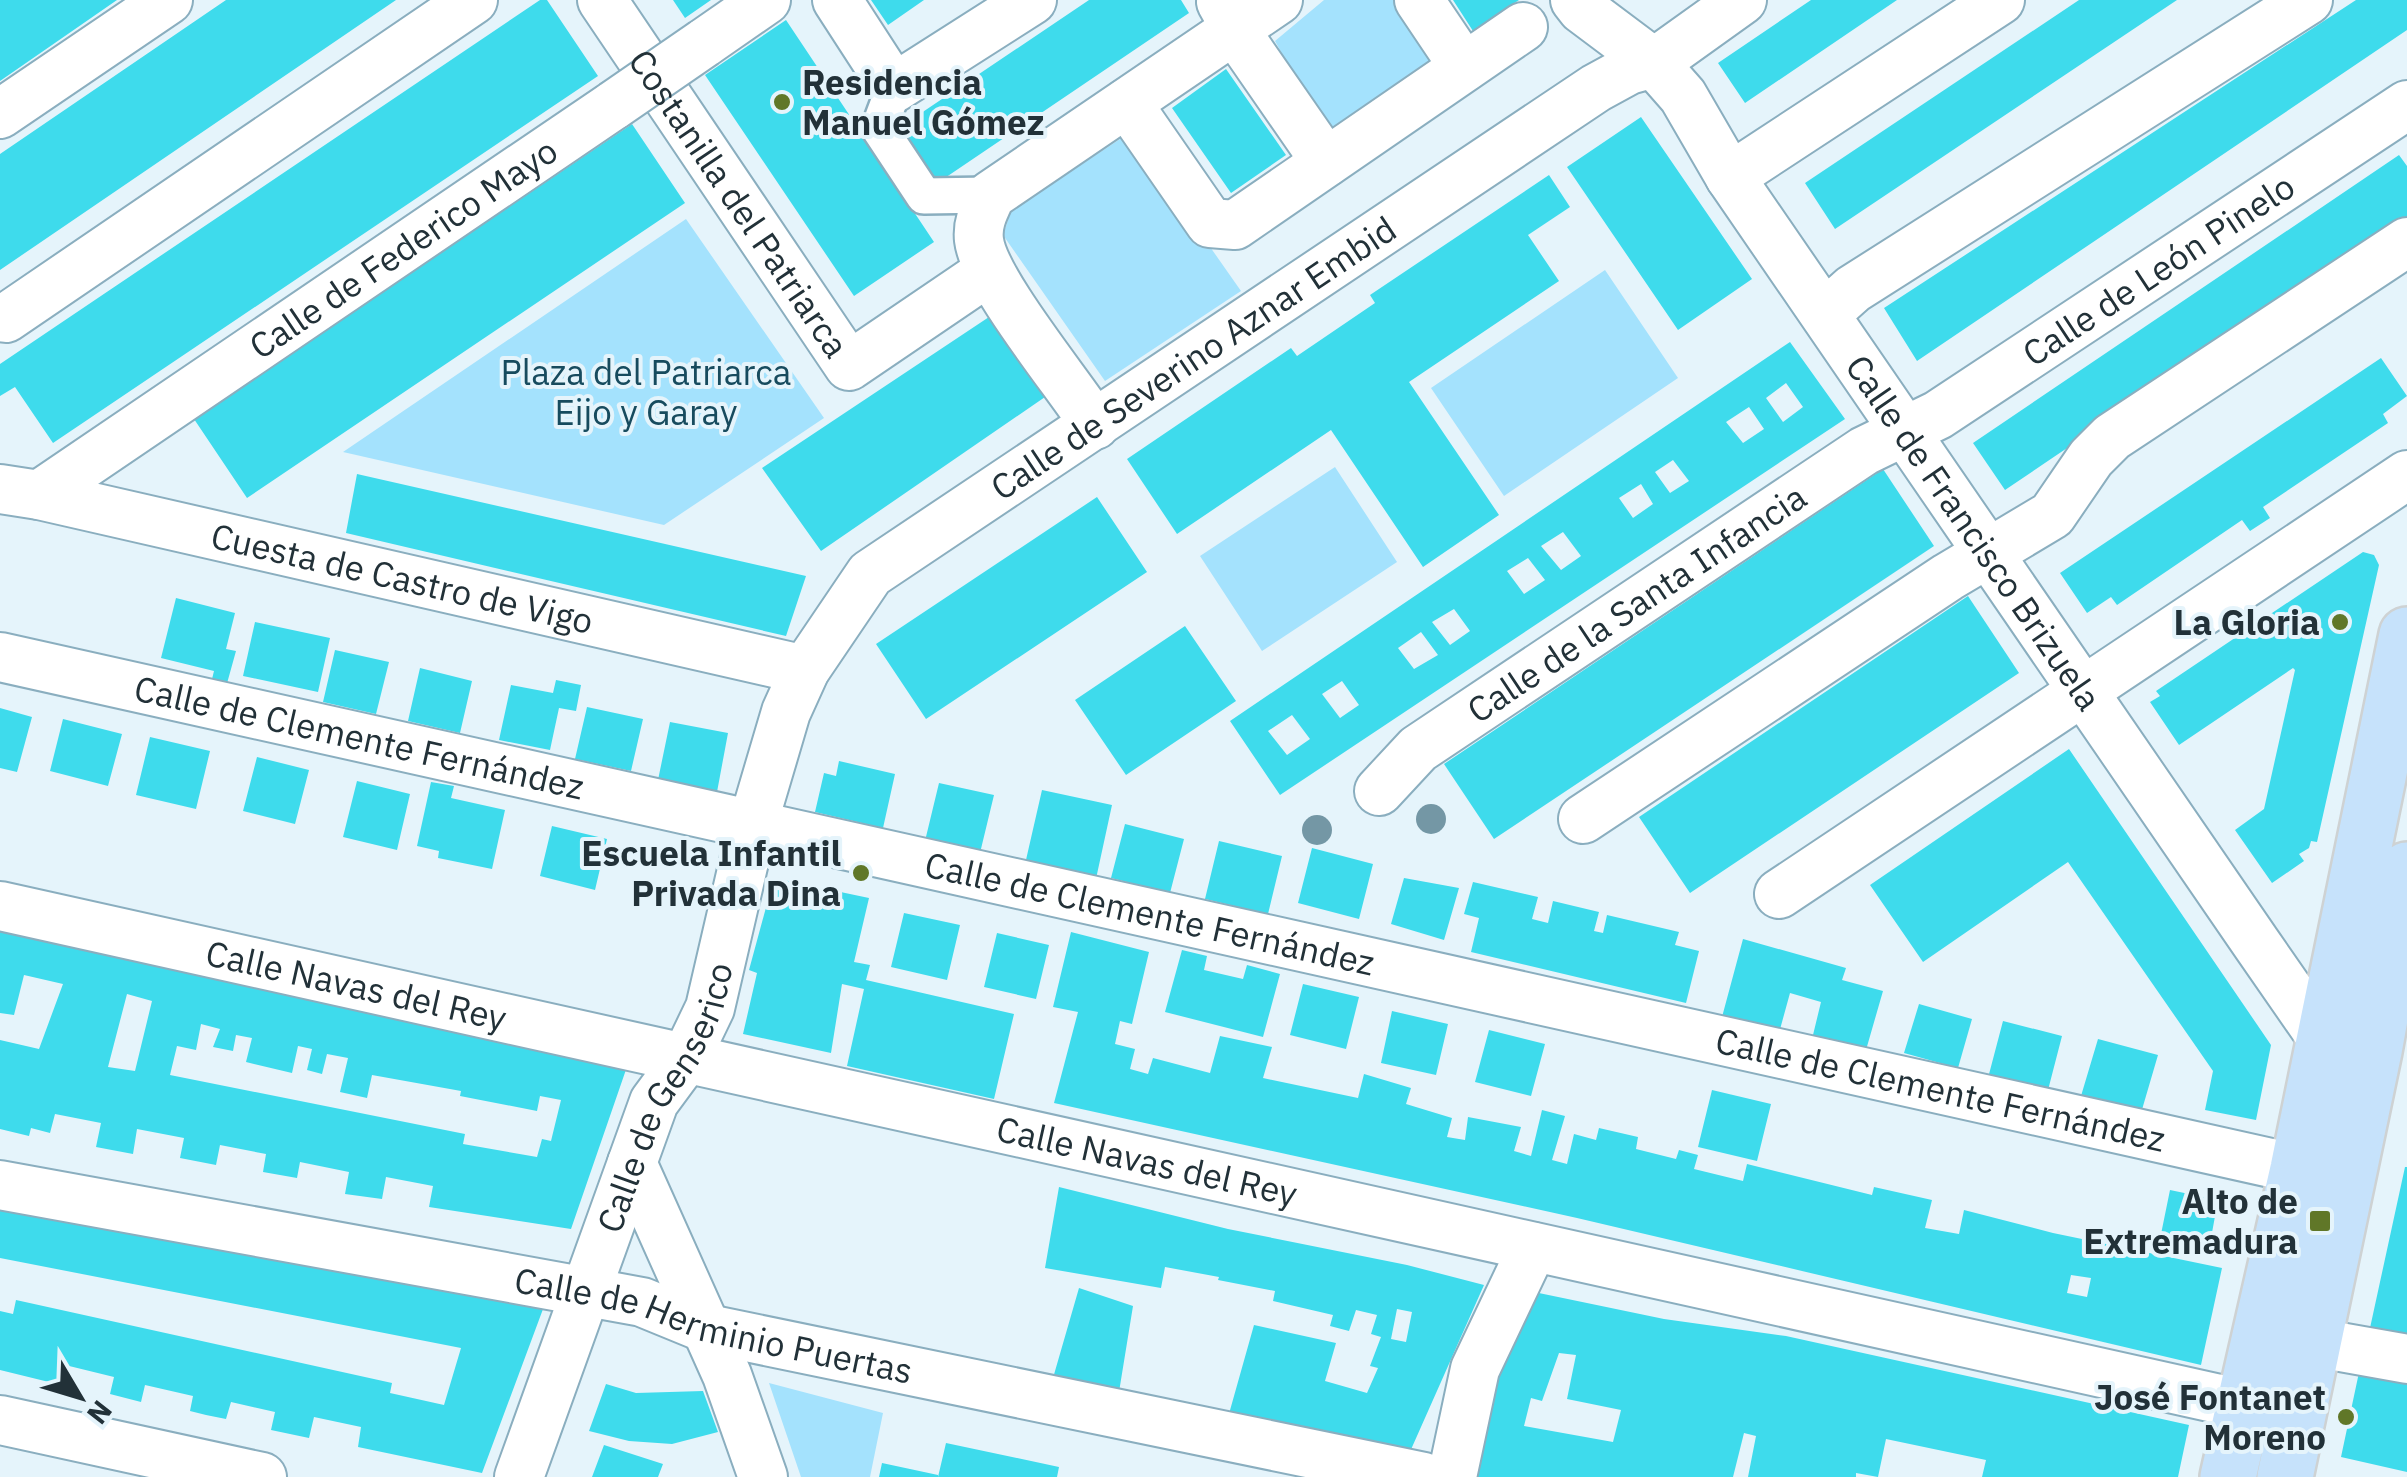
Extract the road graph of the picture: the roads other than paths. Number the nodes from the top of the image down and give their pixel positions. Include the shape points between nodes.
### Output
1 (168, 0) edge
2 (473, 0) edge
3 (602, 0) edge
4 (766, 0) edge
5 (837, 0) edge
6 (1032, 0) edge
7 (1278, 0) edge
8 (1419, 0) edge
9 (1576, 0) edge
10 (1742, 0) edge
11 (2000, 0) edge
12 (2308, 0) edge
13 (1228, 14) edge
14 (1523, 27) dead end
15 (1654, 63) junction
16 (1464, 67) junction
17 (894, 88) junction
18 (1127, 102) junction
19 (2405, 111) edge
20 (0, 114) edge
21 (1326, 162) junction
22 (1730, 177) junction
23 (992, 195) junction
24 (2407, 242) edge
25 (989, 272) junction
26 (1825, 314) junction
27 (6, 318) dead end
28 (1095, 425) junction
29 (1904, 430) junction
30 (2407, 475) edge
31 (20, 492) edge
32 (1990, 553) junction
33 (2407, 636) edge
34 (0, 657) edge
35 (2083, 689) junction
36 (796, 691) junction
37 (1379, 791) dead end
38 (1583, 818) dead end
39 (752, 827) junction
40 (2407, 870) edge
41 (1779, 894) dead end
42 (0, 906) edge
43 (2349, 1046) junction
44 (685, 1060) junction
45 (632, 1162) junction
46 (2298, 1170) junction
47 (0, 1184) edge
48 (1533, 1246) junction
49 (585, 1292) junction
50 (708, 1329) junction
51 (2312, 1342) junction
52 (2407, 1359) edge
53 (2270, 1413) junction
54 (0, 1420) edge
55 (2230, 1470) edge
56 (2288, 1476) edge
57 (262, 1477) edge
58 (519, 1477) edge
59 (763, 1477) edge
60 (1424, 1477) edge
61 (1452, 1477) edge

1 - 20 street
2 - 27 street
3 - 25 street, Costanilla del Patriarca via 848,366
4 - 31 street, Calle de Federico Mayo, bridge
5 - 17 street
6 - 17 street
7 - 13 street
8 - 16 street
9 - 15 street, Calle de Francisco Brizuela
10 - 15 street, Calle de Severino Aznar Embid
11 - 22 street
12 - 26 street via 1853,289
13 - 18 street
13 - 21 street
14 - 16 street
15 - 22 street, Calle de Francisco Brizuela via 1684,96
15 - 28 street, Calle de Severino Aznar Embid via 1596,88
16 - 21 street
17 - 23 street via 880,128 924,196
18 - 21 street via 1210,223 1235,225
18 - 23 street
19 - 29 street, Calle de León Pinelo via 1938,416
22 - 26 street, Calle de Francisco Brizuela
23 - 25 street via 978,240
24 - 32 street via 2112,438 2052,515
25 - 28 street
26 - 29 street, Calle de Francisco Brizuela
28 - 36 street, Calle de Severino Aznar Embid via 870,574
29 - 32 street, Calle de Francisco Brizuela
29 - 37 street, Calle de la Santa Infancia via 1418,749
30 - 35 street
31 - 36 street, Cuesta de Castro de Vigo
32 - 35 street, Calle de Francisco Brizuela
32 - 38 street
33 - 43 main road
34 - 39 street, Calle de Clemente Fernández
35 - 41 street
35 - 43 street, Calle de Francisco Brizuela
36 - 39 street, Calle de Genserico
39 - 44 street, Calle de Genserico via 710,1008
39 - 46 street, Calle de Clemente Fernández
40 - 43 main road
42 - 44 street, Calle Navas del Rey
43 - 46 main road
43 - 51 main road
44 - 45 street, Calle de Genserico via 654,1102
44 - 48 street, Calle Navas del Rey
45 - 49 street, Calle de Genserico
45 - 50 street
46 - 53 main road
47 - 49 street, Calle de Herminio Puertas
48 - 53 street, Calle Navas del Rey
48 - 61 street via 1474,1369
49 - 50 street, Calle de Herminio Puertas via 642,1302
49 - 58 street, Calle de Genserico
50 - 59 street
50 - 60 street, Calle de Herminio Puertas
51 - 52 street
51 - 53 main road
53 - 55 main road
53 - 56 main road
54 - 57 street
55 - 56 street

